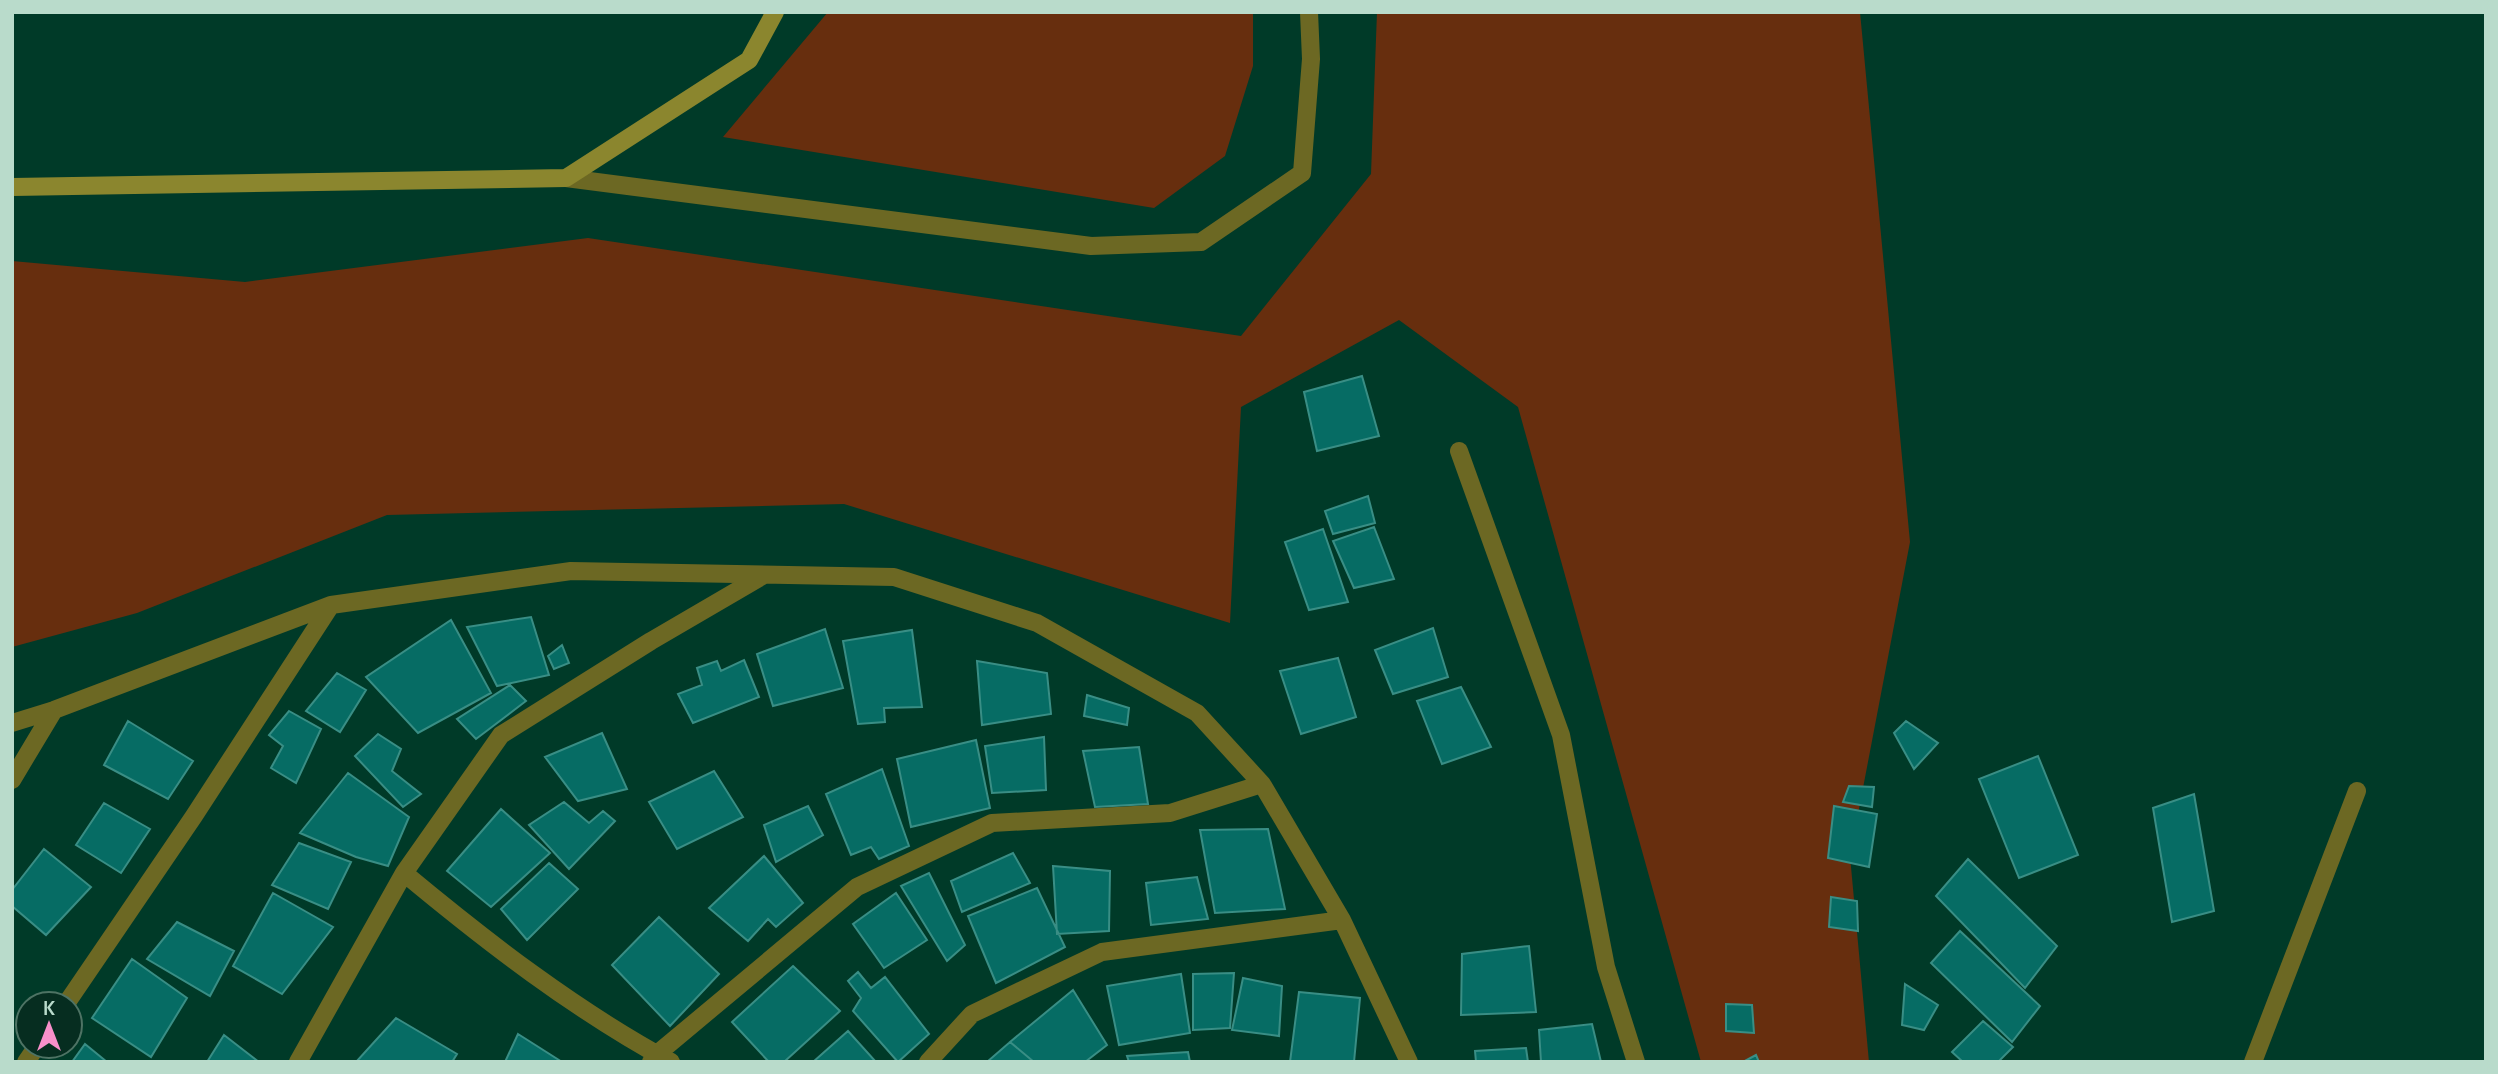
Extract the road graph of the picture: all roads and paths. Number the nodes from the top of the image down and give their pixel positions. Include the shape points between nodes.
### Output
1 (775, 12) edge
2 (1308, 12) edge
3 (566, 178) junction
4 (12, 187) edge
5 (1459, 451) dead end
6 (765, 575) junction
7 (331, 605) junction
8 (54, 710) junction
9 (12, 723) edge
10 (12, 780) edge
11 (1262, 784) junction
12 (2357, 791) dead end
13 (404, 873) junction
14 (1342, 920) junction
15 (76, 990) edge
16 (660, 1059) edge
17 (298, 1062) edge
18 (928, 1062) edge
19 (1409, 1062) edge
20 (1636, 1062) edge
21 (2253, 1062) edge

1 - 3 main road via 749,60
2 - 3 street via 1311,59 1302,173 1200,242 1091,246
3 - 4 main road
5 - 20 street via 1561,735 1606,967
6 - 7 street via 571,571
6 - 11 street via 894,577 1037,623 1197,713
6 - 13 street via 501,735
7 - 8 street
7 - 15 street
8 - 9 street
8 - 10 street
11 - 14 street
11 - 16 street via 1170,813 992,823 857,887
12 - 21 street
13 - 16 street via 474,931
13 - 17 street
14 - 18 street via 1102,952 972,1014
14 - 19 street

